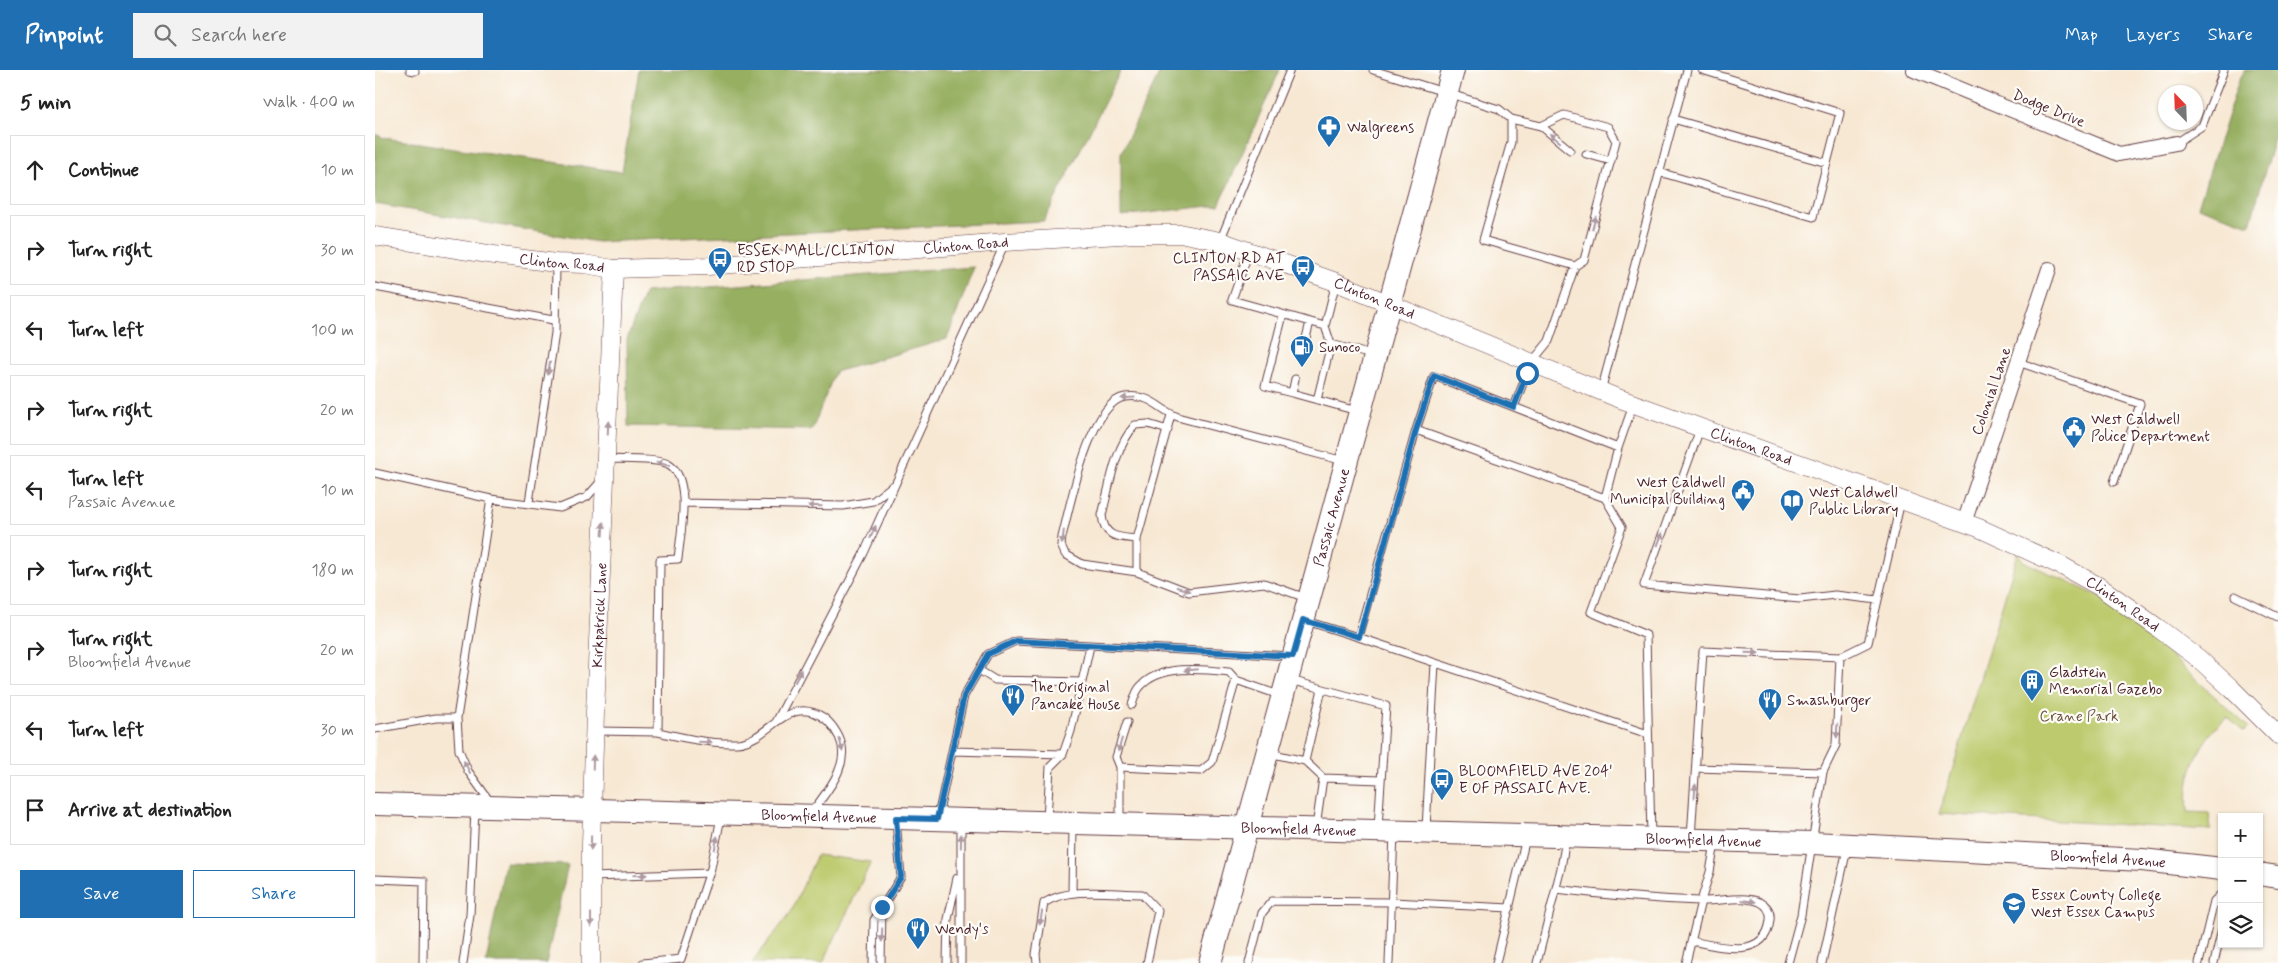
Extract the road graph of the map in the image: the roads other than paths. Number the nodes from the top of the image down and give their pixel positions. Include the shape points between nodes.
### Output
1 (410, 70) edge
2 (1290, 70) edge
3 (1373, 70) edge
4 (1453, 70) edge
5 (1687, 70) edge
6 (1701, 70) edge
7 (1913, 70) edge
8 (2224, 70) edge
9 (415, 71) edge
10 (1447, 93) junction
11 (1673, 119) junction
12 (1511, 120) junction
13 (1541, 126) junction
14 (2176, 143) joint
15 (1570, 150) dead end
16 (1586, 154) dead end
17 (1611, 161) junction
18 (1827, 163) junction
19 (1659, 172) junction
20 (375, 236) edge
21 (1220, 241) junction
22 (1005, 242) junction
23 (1249, 251) junction
24 (556, 263) junction
25 (1575, 266) junction
26 (614, 269) junction
27 (2049, 269) dead end
28 (1336, 282) junction
29 (375, 286) edge
30 (1389, 304) junction
31 (1283, 315) junction
32 (553, 320) junction
33 (1310, 322) junction
34 (1325, 326) junction
35 (1331, 344) junction
36 (1302, 354) dead end
37 (1374, 355) junction
38 (2018, 362) junction
39 (1531, 363) junction
40 (1295, 379) dead end
41 (1601, 392) junction
42 (1292, 393) junction
43 (1317, 400) junction
44 (1633, 404) junction
45 (1514, 407) junction
46 (1360, 412) junction
47 (1171, 415) junction
48 (1700, 428) junction
49 (1168, 430) junction
50 (1416, 430) junction
51 (1618, 448) junction
52 (607, 459) junction
53 (1346, 461) junction
54 (375, 473) edge
55 (606, 476) junction
56 (2114, 482) dead end
57 (893, 485) junction
58 (1605, 498) junction
59 (491, 499) junction
60 (1901, 500) junction
61 (529, 502) junction
62 (683, 503) junction
63 (1963, 523) junction
64 (1137, 539) junction
65 (1137, 572) junction
66 (2235, 596) dead end
67 (1309, 599) junction
68 (1878, 600) junction
69 (2278, 617) edge
70 (1303, 620) junction
71 (1359, 637) junction
72 (1090, 646) junction
73 (1293, 656) junction
74 (1840, 657) junction
75 (1435, 662) junction
76 (979, 670) junction
77 (1236, 680) junction
78 (1082, 682) junction
79 (1285, 688) junction
80 (1322, 689) junction
81 (1132, 705) dead end
82 (457, 718) junction
83 (777, 720) junction
84 (1127, 722) dead end
85 (375, 729) edge
86 (594, 731) junction
87 (658, 732) junction
88 (1649, 734) junction
89 (2278, 735) edge
90 (953, 751) junction
91 (1267, 752) junction
92 (1063, 754) junction
93 (1305, 761) junction
94 (1119, 767) junction
95 (1696, 768) junction
96 (1823, 772) junction
97 (1323, 778) junction
98 (1381, 780) junction
99 (375, 804) edge
100 (485, 807) junction
101 (592, 810) junction
102 (722, 814) junction
103 (808, 816) junction
104 (896, 818) junction
105 (937, 819) junction
106 (961, 820) junction
107 (1047, 822) junction
108 (1073, 823) junction
109 (1120, 824) junction
110 (1246, 828) junction
111 (1316, 829) junction
112 (1386, 831) junction
113 (1426, 832) junction
114 (1527, 835) junction
115 (1566, 836) junction
116 (1651, 839) junction
117 (1691, 840) junction
118 (1716, 841) junction
119 (1813, 844) junction
120 (1848, 846) junction
121 (961, 863) junction
122 (2218, 869) edge
123 (709, 873) junction
124 (2263, 875) edge
125 (592, 877) junction
126 (2278, 877) edge
127 (375, 879) edge
128 (1556, 889) junction
129 (1072, 893) junction
130 (2218, 897) edge
131 (1701, 901) junction
132 (1393, 902) junction
133 (882, 907) junction
134 (1510, 908) junction
135 (1692, 941) junction
136 (2218, 944) edge
137 (423, 963) edge
138 (463, 963) edge
139 (591, 963) edge
140 (643, 963) edge
141 (873, 963) edge
142 (881, 963) edge
143 (947, 963) edge
144 (961, 963) edge
145 (1037, 963) edge
146 (1147, 963) edge
147 (1210, 963) edge
148 (1249, 963) edge
149 (1389, 963) edge
150 (1496, 963) edge
151 (1537, 963) edge
152 (1686, 963) edge
153 (1787, 963) edge
154 (1822, 963) edge
155 (2199, 963) edge
156 (2213, 963) edge

1 - 9 lane
2 - 21 lane
3 - 10 lane
4 - 10 main road, Passaic Avenue
5 - 11 lane
6 - 18 lane via 1840,113
7 - 14 street, Dodge Drive via 2119,154
8 - 14 lane via 2202,126
10 - 12 lane via 1499,109
10 - 30 main road, Passaic Avenue
11 - 18 lane
11 - 19 lane
12 - 13 lane
12 - 25 lane via 1511,142 1483,240
15 -> 13 lane
13 - 17 lane via 1564,115 1608,128 1615,141
16 - 17 lane
25 -> 17 lane via 1583,260
18 - 19 lane via 1813,217
19 - 41 lane
20 - 24 street, Clinton Road
21 - 22 street, Clinton Road via 1184,234 1136,234
21 - 23 street, Clinton Road
22 - 26 street, Clinton Road via 707,266
22 - 57 lane
23 - 28 street, Clinton Road
23 - 31 lane via 1232,300
24 - 26 street, Clinton Road
24 - 32 lane
25 - 39 lane via 1549,341
52 -> 26 street, Kirkpatrick Lane
27 - 38 street, Colonial Lane
28 - 30 street, Clinton Road
28 - 34 lane
29 - 32 lane
30 - 37 main road, Passaic Avenue
30 - 39 street, Clinton Road
31 - 33 lane
31 - 42 lane via 1265,386
32 -> 61 lane via 555,333
33 - 34 lane
33 - 36 lane
34 - 35 lane
35 - 37 lane
35 - 43 lane
37 - 46 main road, Passaic Avenue
38 - 56 lane via 2141,404
38 - 63 street, Colonial Lane
39 - 41 street, Clinton Road
39 - 45 lane
40 - 42 lane
41 - 44 street, Clinton Road
42 - 43 lane
43 - 46 lane
44 - 48 street, Clinton Road
44 - 51 lane
45 - 50 lane via 1434,376
45 - 51 lane
46 - 53 main road, Passaic Avenue
47 - 49 lane
47 - 53 lane
47 -> 65 lane via 1150,400 1125,397 1113,401 1092,434 1061,537 1065,554 1077,562
48 - 60 street, Clinton Road
68 -> 48 lane via 1835,594 1800,598 1644,585
49 - 64 lane
49 - 64 lane via 1148,424 1135,425 1120,447 1102,516 1103,524 1115,536
50 - 58 lane
50 - 71 lane
51 - 58 lane
52 - 55 street, Kirkpatrick Lane
62 -> 52 lane via 681,479 667,463
53 - 67 main road, Passaic Avenue
54 - 59 lane
55 - 61 lane via 587,497 560,508
86 -> 55 street, Kirkpatrick Lane
57 -> 62 lane via 873,501 843,506
83 -> 57 lane via 864,552
58 - 88 lane via 1622,527 1591,612 1647,635
59 - 61 lane
59 - 82 lane
60 - 63 street, Clinton Road
60 - 68 lane
62 - 87 lane via 678,559 660,560
63 - 89 street, Clinton Road via 2063,566 2100,587 2198,658
64 - 65 lane
65 -> 67 lane via 1189,592 1265,583
66 - 69 lane
67 - 70 main road, Passaic Avenue
68 - 74 lane via 1868,643
70 - 71 lane
70 - 73 main road, Passaic Avenue
71 - 75 lane
72 - 73 lane
72 - 76 lane via 1016,641 988,654
72 - 78 lane
73 - 79 main road, Passaic Avenue
95 -> 74 lane via 1703,651
74 -> 96 lane via 1837,745
75 - 88 lane
75 - 113 lane
76 - 78 lane via 995,680
76 - 90 lane via 964,696
77 - 79 lane
77 -> 81 lane via 1229,672 1203,669 1169,672 1150,679 1139,688
77 - 94 lane via 1212,762 1201,771
78 - 92 lane
79 - 80 lane
79 - 91 main road, Passaic Avenue
80 - 93 lane
80 - 98 lane via 1386,706
82 - 85 lane via 436,718
100 -> 82 lane via 459,750
87 -> 83 lane via 697,741 737,743 756,738
83 -> 103 lane via 799,710 814,712 827,720 841,741 840,768
84 -> 94 lane via 1117,757
86 - 87 lane
101 -> 86 street, Kirkpatrick Lane
88 - 116 lane
90 - 92 lane
90 - 105 lane
91 - 93 lane
91 - 110 main road, Passaic Avenue
92 - 107 lane via 1050,767
93 - 97 lane
94 - 109 lane
95 - 96 lane
117 -> 95 lane
96 - 119 lane
97 - 98 lane
97 - 111 lane
98 - 112 lane
99 - 100 main road, Bloomfield Avenue
100 - 101 main road, Bloomfield Avenue
100 - 138 lane
101 - 102 main road, Bloomfield Avenue
101 -> 125 street, Kirkpatrick Lane
102 - 103 main road, Bloomfield Avenue
123 -> 102 lane
103 - 104 main road, Bloomfield Avenue
104 - 105 main road, Bloomfield Avenue
104 - 133 lane via 901,877
105 - 106 main road, Bloomfield Avenue
106 - 107 main road, Bloomfield Avenue
121 -> 106 lane
107 - 108 main road, Bloomfield Avenue
108 - 109 main road, Bloomfield Avenue
108 - 129 lane
109 - 110 main road, Bloomfield Avenue
110 - 111 main road, Bloomfield Avenue
110 - 147 main road, Passaic Avenue
111 - 112 main road, Bloomfield Avenue
112 - 113 main road, Bloomfield Avenue
112 - 132 lane
113 - 114 main road, Bloomfield Avenue
114 - 115 main road, Bloomfield Avenue
114 - 134 lane
115 - 116 main road, Bloomfield Avenue
115 - 128 lane
116 - 117 main road, Bloomfield Avenue
117 - 118 main road, Bloomfield Avenue
118 - 119 main road, Bloomfield Avenue
118 - 131 lane
119 - 120 main road, Bloomfield Avenue
119 - 153 lane via 1801,915
120 - 122 main road, Bloomfield Avenue via 2142,860
120 - 154 lane
121 - 143 lane via 949,918
121 - 144 lane
125 -> 123 lane
123 - 140 lane via 681,959
124 - 126 main road
125 -> 139 street, Kirkpatrick Lane
127 - 137 lane via 424,881
128 - 131 lane
128 - 151 lane
129 -> 145 lane via 1055,896 1044,903 1035,954
129 - 146 lane via 1141,894 1158,911
130 - 155 lane via 2214,901
131 - 135 lane
131 -> 135 lane via 1761,902 1771,914 1769,925 1760,943 1749,948 1717,947
132 - 134 lane
132 - 148 lane via 1272,901 1262,913
132 - 149 lane
133 - 141 lane via 874,920
133 -> 142 lane
134 - 150 lane
135 - 152 lane
136 - 156 lane

